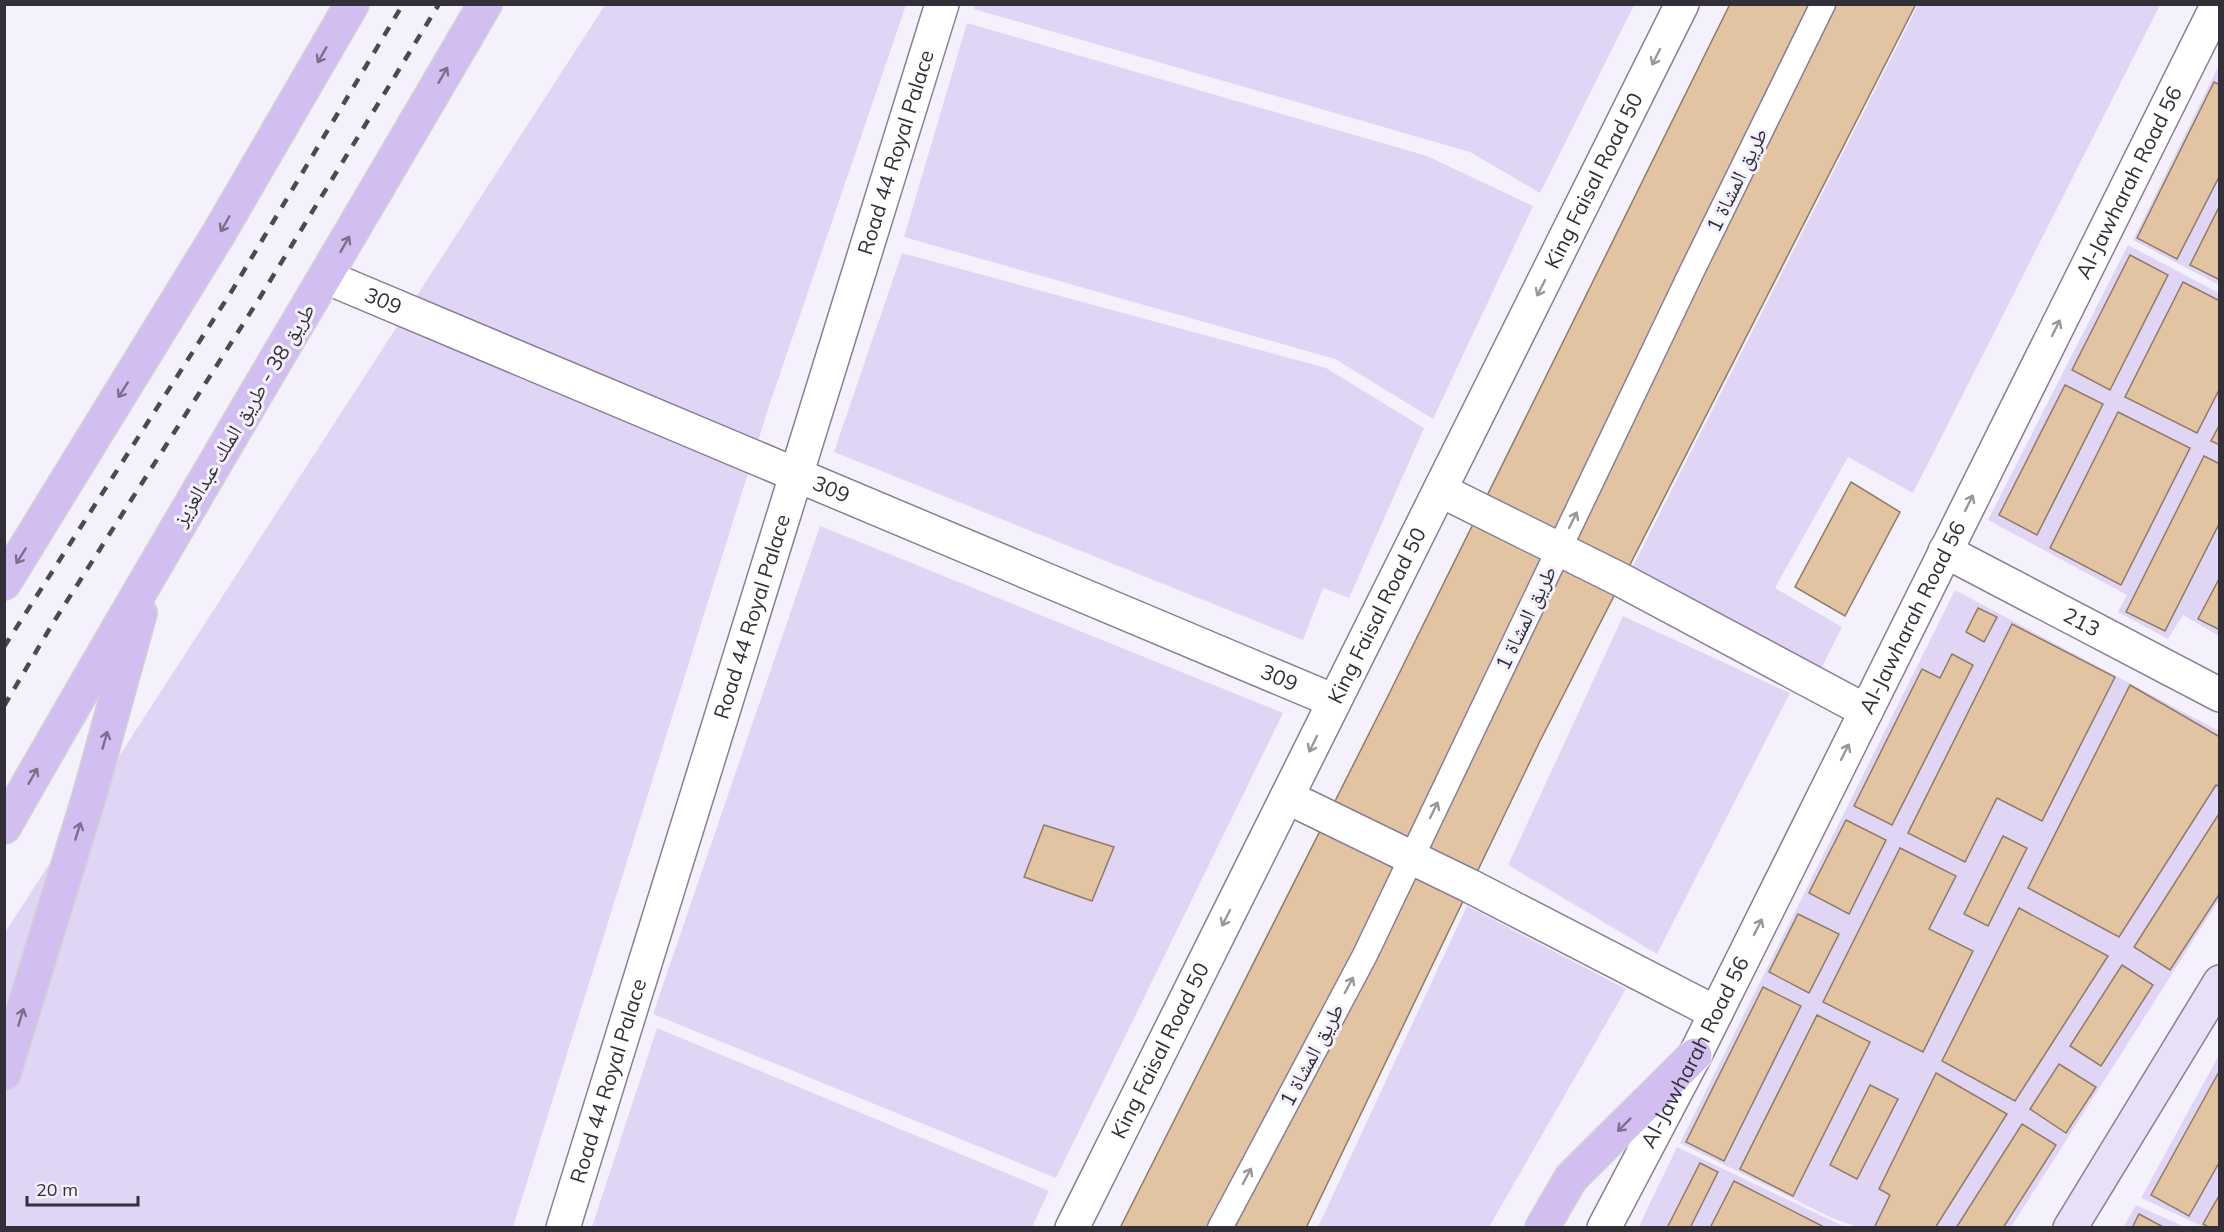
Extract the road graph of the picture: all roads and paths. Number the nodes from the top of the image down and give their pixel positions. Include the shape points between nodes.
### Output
1 (352, 4) edge
2 (485, 4) edge
3 (942, 4) edge
4 (1682, 4) edge
5 (1823, 4) edge
6 (2218, 4) edge
7 (326, 278) junction
8 (796, 476) junction
9 (1440, 490) junction
10 (1558, 550) junction
11 (1946, 551) junction
12 (154, 565) junction
13 (4, 583) edge
14 (2220, 695) edge
15 (1334, 701) junction
16 (1866, 711) junction
17 (1287, 797) junction
18 (4, 827) edge
19 (1411, 858) junction
20 (2220, 982) edge
21 (1716, 1013) junction
22 (1695, 1054) junction
23 (4, 1073) edge
24 (563, 1227) edge
25 (1072, 1227) edge
26 (1220, 1227) edge
27 (1542, 1227) edge
28 (1604, 1227) edge
29 (2070, 1227) edge

1 -> 13 main road via 219,233
7 -> 2 main road, طريق 38 - طريق الملك عبدالعزيز
3 - 8 street, Road 44 Royal Palace
4 -> 9 street, King Faisal Road 50
10 -> 5 street, طريق المشاة 1
11 -> 6 street, Al-Jawharah Road 56
7 - 8 street, 309
7 - 12 main road, طريق 38 - طريق الملك عبدالعزيز
8 - 15 street, 309
8 - 24 street, Road 44 Royal Palace
9 - 10 street
9 - 15 street, King Faisal Road 50
10 - 16 street via 1623,580
19 -> 10 street, طريق المشاة 1
11 - 14 street, 213
11 - 16 street, Al-Jawharah Road 56
18 -> 12 main road, طريق 38 - طريق الملك عبدالعزيز
23 -> 12 main road via 89,797
15 -> 17 street, King Faisal Road 50
21 -> 16 street, Al-Jawharah Road 56
17 - 19 street
17 -> 25 street, King Faisal Road 50
19 - 21 street
26 -> 19 street, طريق المشاة 1 via 1365,955
20 - 29 main road
21 - 22 street, Al-Jawharah Road 56
22 -> 27 main road via 1571,1178
22 - 28 street, Al-Jawharah Road 56

